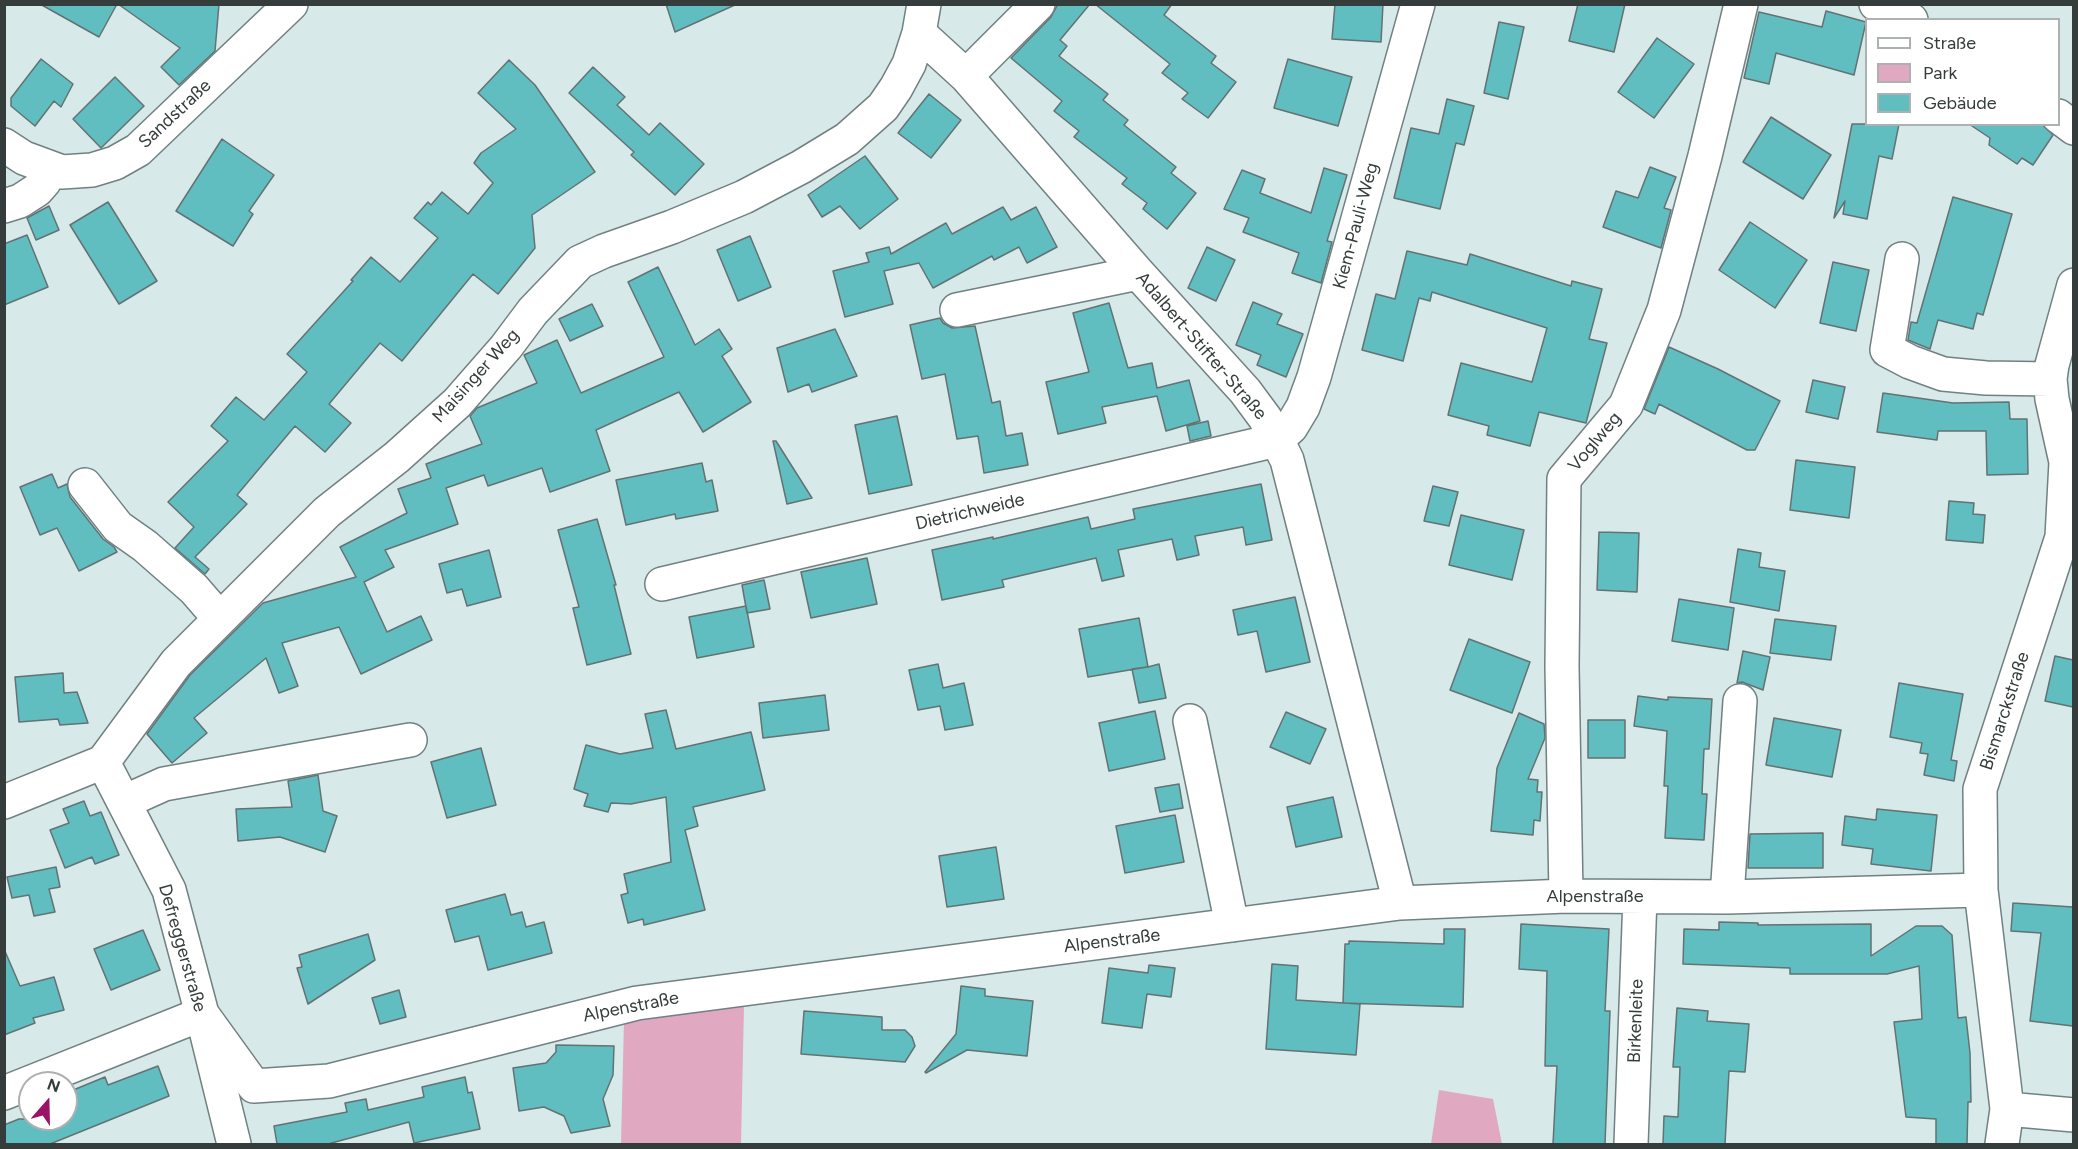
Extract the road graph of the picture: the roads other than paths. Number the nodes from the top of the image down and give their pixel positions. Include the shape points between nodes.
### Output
1 (291, 4) edge
2 (1038, 4) edge
3 (1418, 4) edge
4 (1741, 4) edge
5 (1876, 4) edge
6 (1907, 18) edge
7 (922, 19) edge
8 (966, 76) junction
9 (2060, 118) edge
10 (2073, 128) edge
11 (4, 145) edge
12 (51, 168) junction
13 (4, 206) edge
14 (1902, 259) dead end
15 (1138, 273) junction
16 (2073, 285) edge
17 (957, 310) dead end
18 (2050, 379) junction
19 (1277, 440) junction
20 (85, 484) dead end
21 (2068, 531) edge
22 (662, 584) dead end
23 (220, 619) junction
24 (1740, 701) dead end
25 (1190, 721) dead end
26 (410, 740) dead end
27 (103, 762) junction
28 (4, 802) edge
29 (124, 802) junction
30 (1981, 890) junction
31 (1566, 896) junction
32 (1640, 897) junction
33 (1727, 897) junction
34 (1400, 903) junction
35 (1232, 925) junction
36 (202, 1014) junction
37 (4, 1093) edge
38 (2007, 1109) junction
39 (2073, 1115) edge
40 (234, 1144) edge
41 (1631, 1144) edge
42 (2002, 1144) edge

1 - 12 street, Sandstraße via 138,150 115,164 92,170 62,172
2 - 8 street
3 - 19 street, Kiem-Pauli-Weg via 1314,377 1303,407
4 - 31 street, Voglweg via 1664,310 1626,405 1564,479
5 - 6 street
7 - 8 street, Adalbert-Stifter-Straße
7 - 23 street, Maisinger Weg via 909,64 883,107 847,139 744,197 580,262 457,403 327,512
8 - 15 street, Adalbert-Stifter-Straße
9 - 10 street
11 - 12 street, Sandstraße
12 - 13 street via 37,190
14 - 18 street via 1887,350 1943,374
15 - 17 street
15 - 19 street, Adalbert-Stifter-Straße via 1245,391
16 - 18 street, Bismarckstraße
18 - 21 street, Bismarckstraße via 2066,462
19 - 22 street, Dietrichweide
19 - 34 street, Adalbert-Stifter-Straße via 1287,460
20 - 23 street via 118,526 194,590
21 - 30 street, Bismarckstraße via 1980,789
23 - 27 street, Maisinger Weg via 176,663
24 - 33 street
25 - 35 street
26 - 29 street via 164,784
27 - 28 street
27 - 29 street, Defreggerstraße
29 - 36 street, Defreggerstraße via 169,890
30 - 33 street, Alpenstraße
30 - 38 street, Bismarckstraße
31 - 32 street, Alpenstraße
31 - 34 street, Alpenstraße
32 - 33 street, Alpenstraße
32 - 41 street, Birkenleite
34 - 35 street, Alpenstraße
35 - 36 street, Alpenstraße via 637,1003 329,1081 254,1086
36 - 37 street
36 - 40 street, Defreggerstraße
38 - 39 street
38 - 42 street, Bismarckstraße

